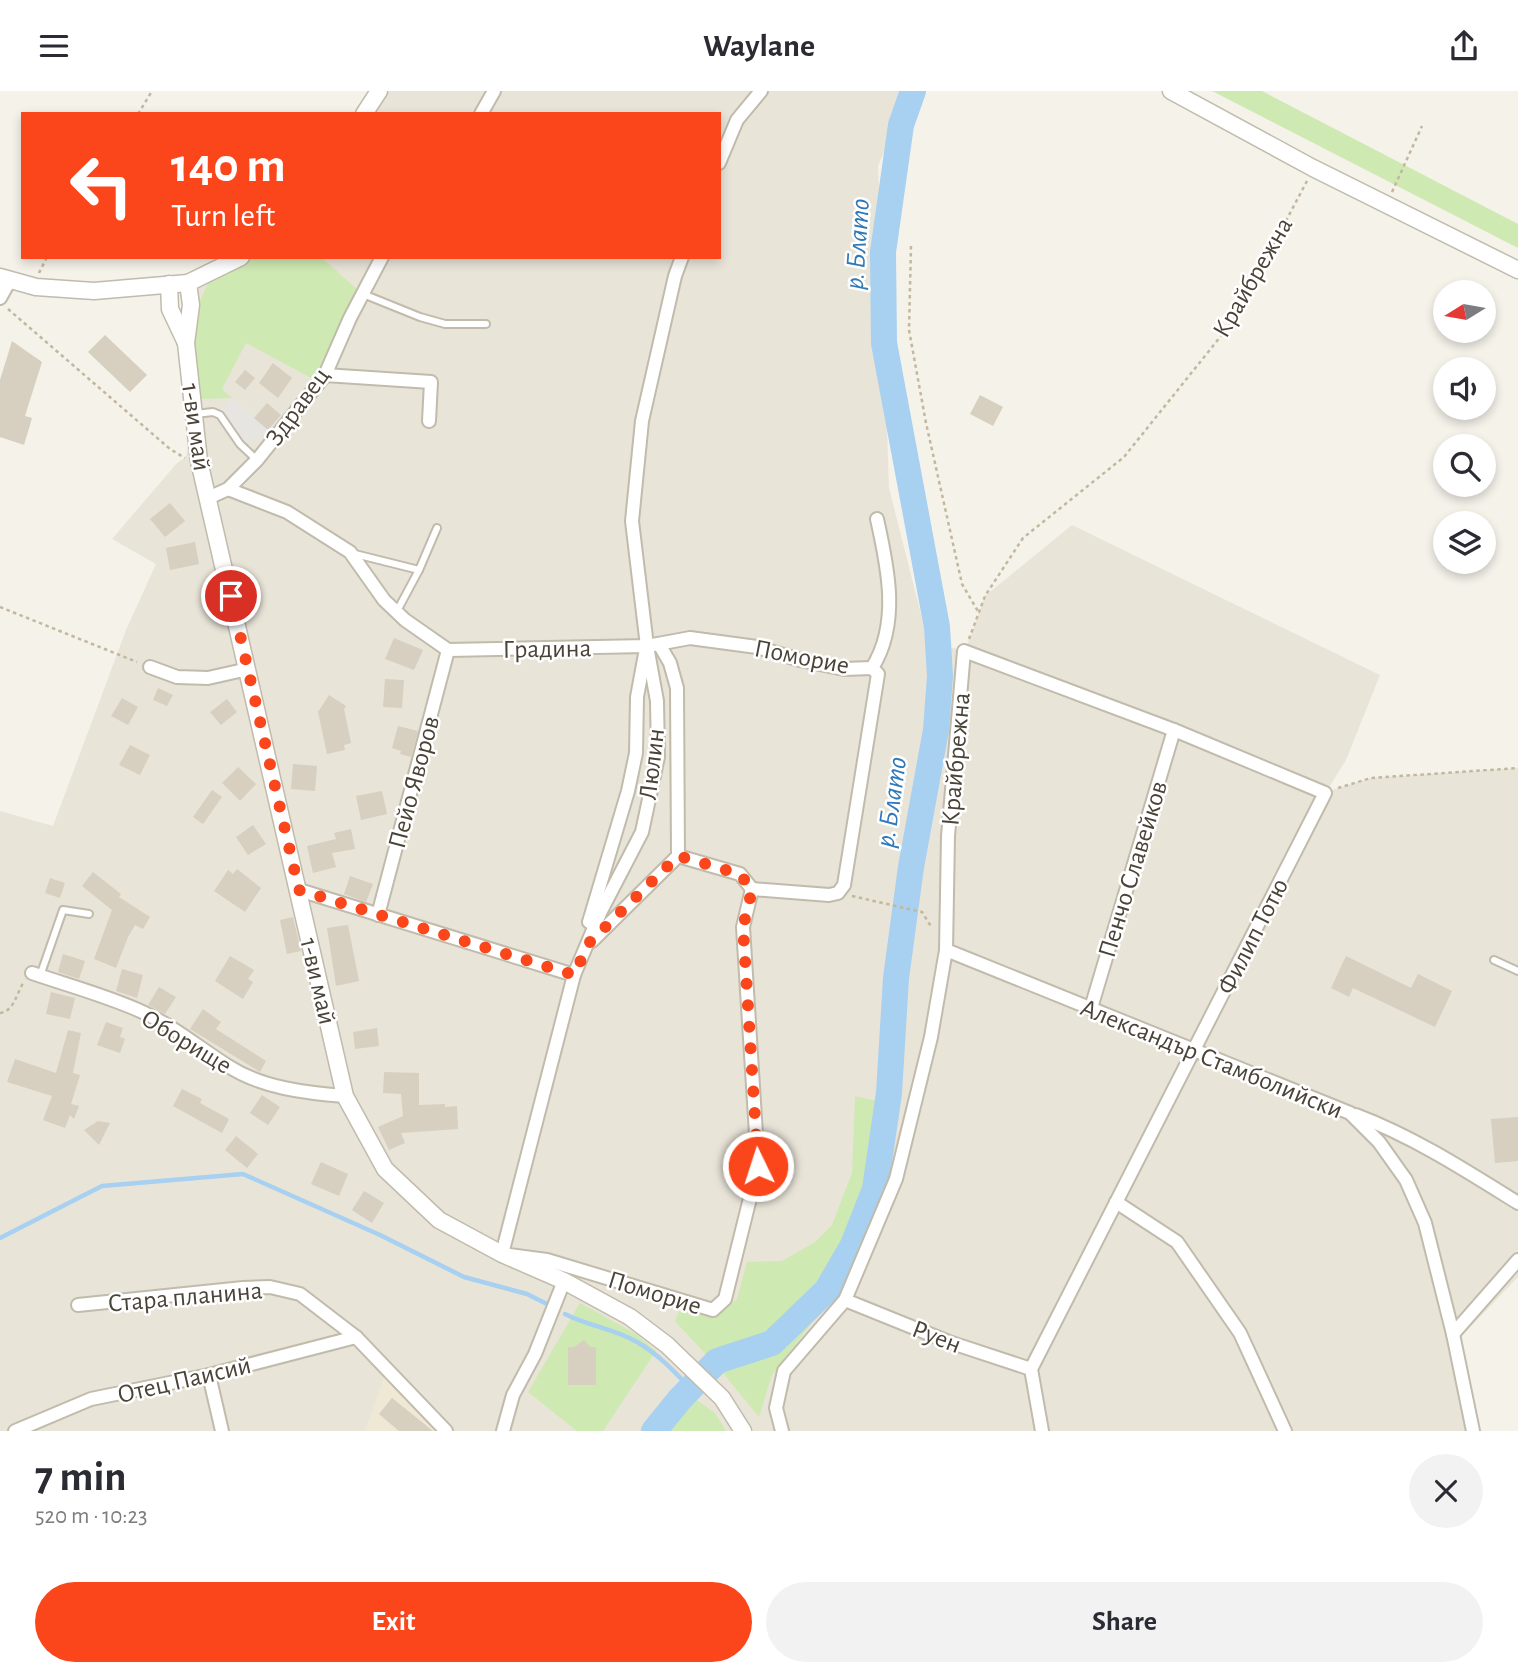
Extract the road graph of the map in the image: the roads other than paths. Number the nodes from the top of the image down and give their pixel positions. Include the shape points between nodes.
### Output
1 (379, 91) edge
2 (494, 91) edge
3 (761, 91) edge
4 (1171, 91) edge
5 (365, 112) edge
6 (482, 112) edge
7 (721, 158) edge
8 (237, 259) edge
9 (381, 259) edge
10 (681, 259) edge
11 (1518, 270) edge
12 (5, 278) edge
13 (188, 283) junction
14 (169, 285) junction
15 (362, 294) junction
16 (0, 300) edge
17 (486, 324) dead end
18 (186, 343) junction
19 (325, 375) junction
20 (194, 414) junction
21 (429, 421) dead end
22 (257, 460) junction
23 (228, 489) junction
24 (208, 498) junction
25 (877, 519) dead end
26 (437, 528) dead end
27 (350, 552) junction
28 (419, 570) junction
29 (396, 612) junction
30 (653, 645) junction
31 (448, 650) junction
32 (150, 667) road end
33 (872, 668) junction
34 (248, 669) junction
35 (1174, 730) junction
36 (678, 856) junction
37 (299, 890) junction
38 (752, 890) junction
39 (89, 915) dead end
40 (378, 915) junction
41 (589, 943) junction
42 (946, 950) junction
43 (1494, 960) dead end
44 (581, 961) junction
45 (1518, 971) edge
46 (36, 974) joint
47 (574, 975) junction
48 (1091, 1008) junction
49 (1195, 1050) junction
50 (345, 1096) junction
51 (1350, 1113) junction
52 (1116, 1202) junction
53 (1518, 1203) edge
54 (502, 1254) junction
55 (1518, 1260) edge
56 (564, 1281) junction
57 (845, 1300) junction
58 (78, 1305) dead end
59 (1453, 1334) junction
60 (356, 1337) junction
61 (1031, 1369) junction
62 (209, 1375) junction
63 (15, 1431) edge
64 (222, 1431) edge
65 (446, 1431) edge
66 (503, 1431) edge
67 (743, 1431) edge
68 (782, 1431) edge
69 (1042, 1431) edge
70 (1285, 1431) edge
71 (1473, 1431) edge

1 - 5 street
2 - 6 street
3 - 7 street via 737,120
4 - 11 street
8 - 13 street
9 - 15 street, Здравец
10 - 30 street, Люлин via 642,421 632,521
12 - 14 street via 36,287 94,291
12 - 16 street
13 - 14 street
13 - 18 street, 1-ви май via 191,305
14 - 18 street, 1-ви май via 170,309
15 - 17 lane via 445,324
15 - 19 street, Здравец
18 - 20 street, 1-ви май
19 - 21 street via 431,382
19 - 22 street, Здравец
20 - 22 lane via 220,415
20 - 24 street, 1-ви май
22 - 23 street, Здравец
23 - 24 street, Здравец
23 - 27 street via 286,512
24 - 34 street, 1-ви май
25 - 33 street via 888,568 889,608 883,651
26 - 28 lane
27 - 28 lane
27 - 29 street
28 - 29 lane
29 - 31 street
30 - 31 street, Градина
30 - 33 street, Поморие via 690,638 757,647 844,669
30 - 36 street via 670,663 677,688
30 - 41 street, Люлин via 658,757 642,832
30 - 44 street via 637,697 636,753 628,791
31 - 40 street, Пейо Яворов
32 - 34 street via 177,677 208,678
33 - 38 street, Поморие via 878,674 877,683 844,885 829,895
34 - 37 street, 1-ви май
35 - 42 street, Крайбрежна via 964,651 948,836
35 - 48 street, Пенчо Славейков
35 - 49 street, Филип Тотю via 1325,793
36 - 38 street via 740,874
36 - 41 street
37 - 40 street
37 - 50 street, 1-ви май
38 - 54 street, Поморие via 743,927 758,1166 725,1299 713,1310 547,1260
39 - 46 lane via 64,910
40 - 47 street
41 - 44 street, Люлин
42 - 48 street, Александър Стамболийски
42 - 57 street, Крайбрежна via 931,1037 896,1179
43 - 45 lane
44 - 47 street, Люлин
46 - 50 street, Оборище via 138,1010 182,1033 230,1068 265,1083
47 - 54 street, Люлин
48 - 49 street, Александър Стамболийски
49 - 51 street, Александър Стамболийски
49 - 52 street, Филип Тотю
50 - 54 street, 1-ви май via 385,1169 439,1220
51 - 53 street via 1394,1129
51 - 59 street, Александър Стамболийски via 1406,1180 1425,1223
52 - 61 street, Филип Тотю
52 - 70 street via 1177,1242 1240,1333
54 - 56 street, 1-ви май
55 - 59 street
56 - 66 street via 540,1344 513,1395
56 - 67 street, 1-ви май via 630,1317 667,1345 722,1398
57 - 61 street, Руен
57 - 68 street, Крайбрежна via 784,1371 776,1408
58 - 60 street, Стара планина via 270,1287 300,1294
59 - 71 street, Александър Стамболийски
60 - 62 street, Отец Паисий
60 - 65 street, Стара планина
61 - 69 street
62 - 63 street, Отец Паисий via 91,1399
62 - 64 street

